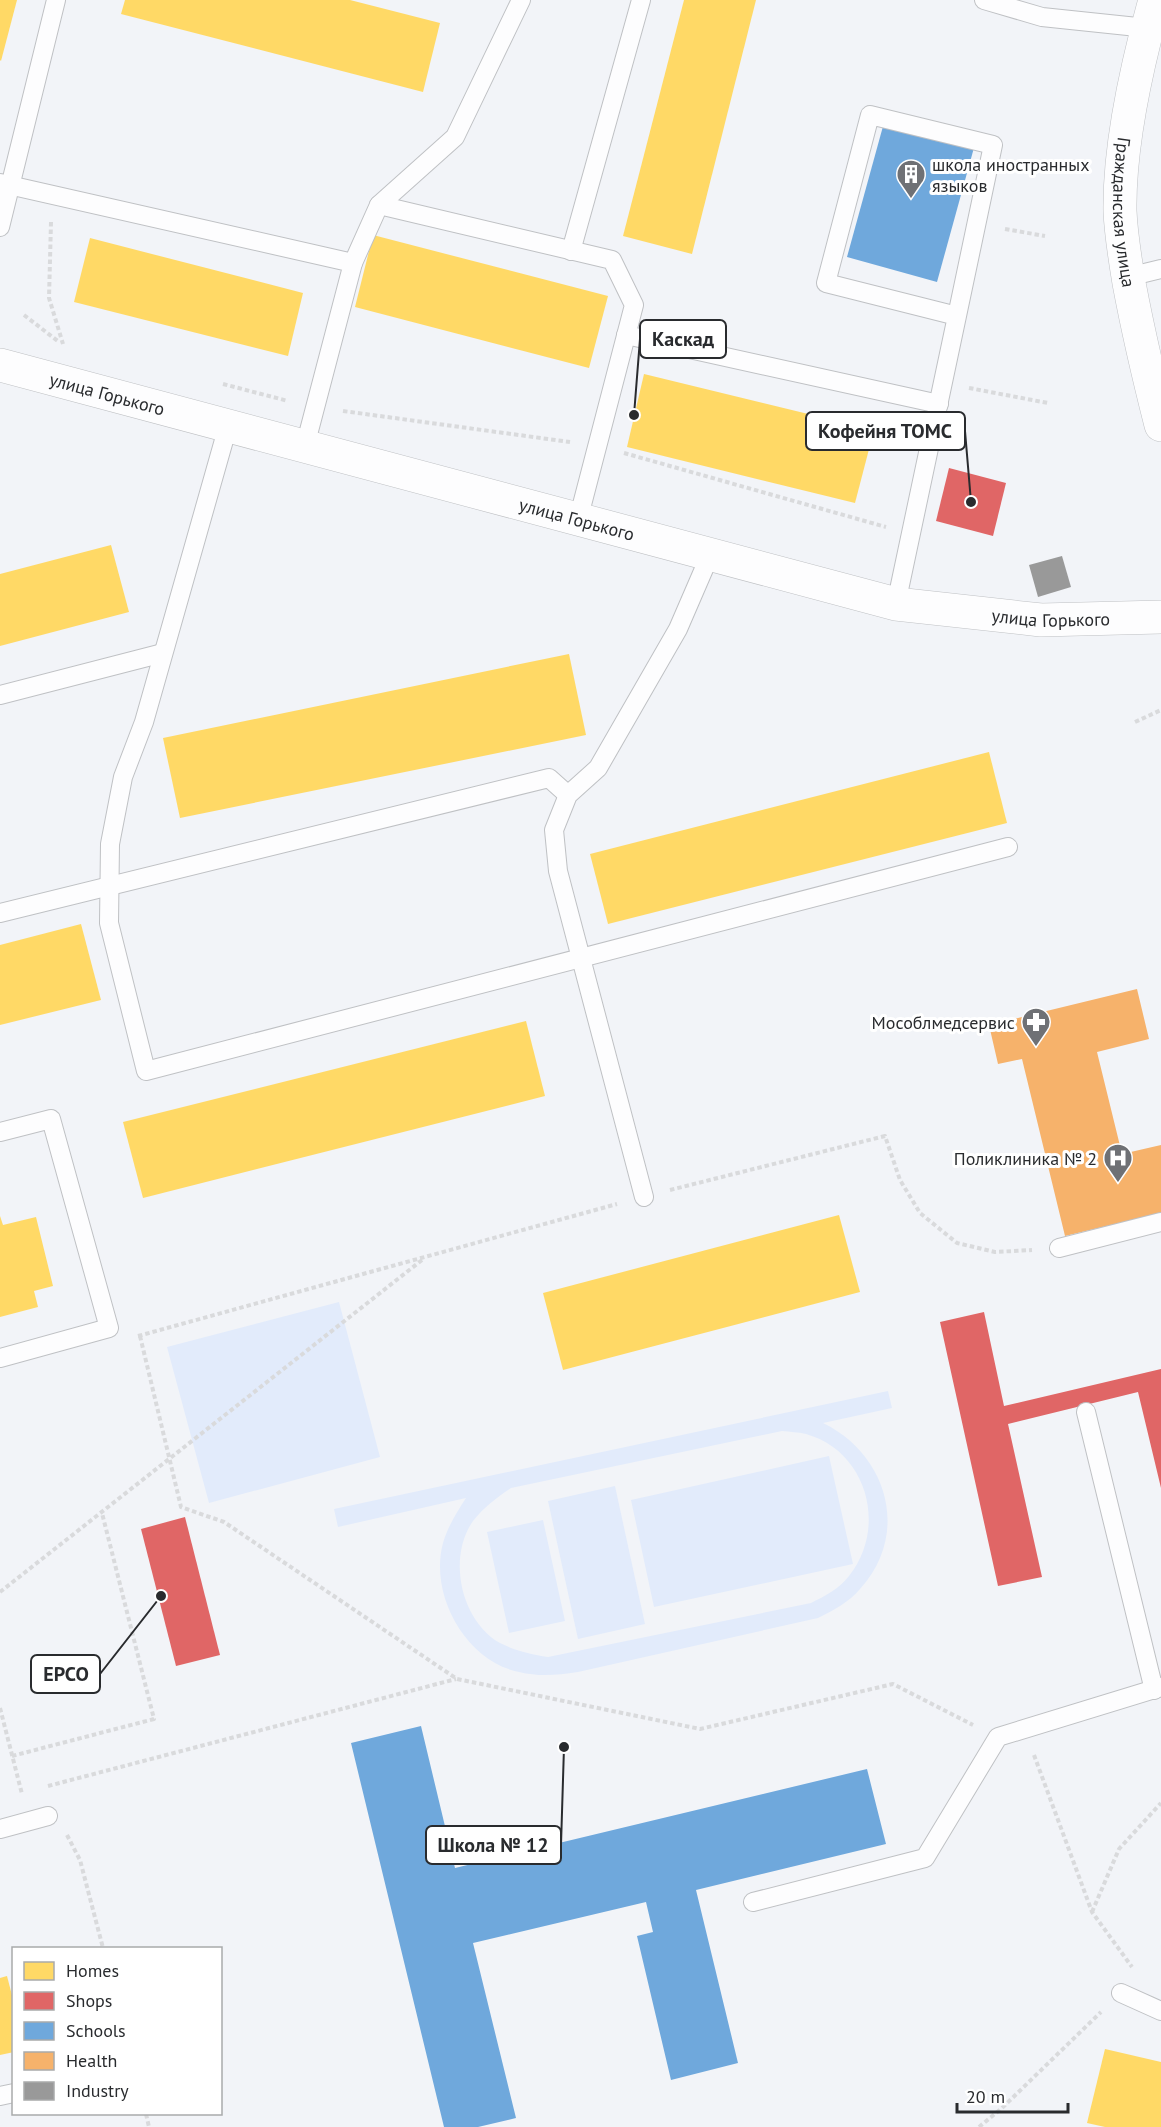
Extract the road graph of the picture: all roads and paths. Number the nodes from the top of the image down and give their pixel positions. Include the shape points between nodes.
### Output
1 (56, 0) edge
2 (521, 0) edge
3 (641, 0) edge
4 (984, 0) edge
5 (1151, 14) edge
6 (5, 184) edge
7 (52, 195) junction
8 (379, 205) junction
9 (976, 224) junction
10 (0, 227) edge
11 (1045, 236) dead end
12 (571, 251) junction
13 (353, 263) junction
14 (1161, 269) edge
15 (1128, 277) junction
16 (24, 315) dead end
17 (957, 316) junction
18 (626, 335) junction
19 (0, 365) edge
20 (212, 382) dead end
21 (944, 383) junction
22 (1048, 403) dead end
23 (939, 404) junction
24 (315, 407) junction
25 (1161, 425) edge
26 (228, 426) junction
27 (305, 446) junction
28 (597, 446) junction
29 (578, 520) junction
30 (911, 535) junction
31 (710, 555) junction
32 (896, 604) junction
33 (1161, 617) edge
34 (163, 653) junction
35 (0, 695) edge
36 (1161, 710) edge
37 (1135, 722) dead end
38 (568, 795) junction
39 (1008, 847) dead end
40 (110, 885) junction
41 (0, 913) edge
42 (581, 960) junction
43 (0, 1132) edge
44 (644, 1197) junction
45 (1161, 1222) edge
46 (1059, 1248) joint
47 (425, 1257) junction
48 (109, 1328) junction
49 (140, 1336) junction
50 (0, 1358) edge
51 (1086, 1412) dead end
52 (169, 1459) junction
53 (102, 1512) junction
54 (0, 1592) edge
55 (457, 1679) junction
56 (1157, 1688) edge
57 (1024, 1729) junction
58 (998, 1737) junction
59 (12, 1756) dead end
60 (44, 1787) dead end
61 (33, 1790) dead end
62 (21, 1793) dead end
63 (1161, 1803) edge
64 (48, 1816) dead end
65 (0, 1829) edge
66 (753, 1902) dead end
67 (1092, 1912) junction
68 (1134, 1969) dead end
69 (1121, 1993) joint
70 (1161, 2011) edge
71 (979, 2127) edge

1 - 6 lane
2 - 8 lane via 455,137
3 - 12 lane
4 - 5 lane via 1042,17
5 - 15 street, Гражданская улица via 1124,150 1120,211
6 - 7 lane
6 - 10 lane
7 - 13 lane
7 - 16 path via 49,298 63,345
8 - 12 lane
8 - 13 lane
9 - 11 path
9 - 17 lane
9 - 17 lane via 993,145 870,115 826,282
12 - 18 lane via 612,260 633,305
13 - 24 lane
14 - 15 lane
15 - 25 street, Гражданская улица
17 - 21 lane
18 - 23 lane
18 - 28 lane
19 - 26 street, улица Горького
20 - 24 path
21 - 22 path
21 - 23 lane
23 - 30 lane
24 - 27 lane
24 - 28 path
26 - 27 street, улица Горького
26 - 34 lane
27 - 29 street, улица Горького
28 - 29 lane
28 - 30 path
29 - 31 street, улица Горького
30 - 32 lane
31 - 32 street, улица Горького
31 - 38 lane via 678,629 598,768
32 - 33 street, улица Горького via 1041,620
34 - 35 lane
34 - 40 lane via 144,722 123,777 110,844
36 - 37 path
38 - 40 lane via 549,778
38 - 42 lane via 554,830 558,871
39 - 42 lane
40 - 41 lane
40 - 42 lane via 109,922 146,1071
42 - 44 lane
43 - 48 lane via 51,1119
44 - 46 path via 885,1136 900,1180 920,1213 957,1243 995,1252
44 - 47 path
45 - 46 lane
47 - 49 path
47 - 52 path
48 - 49 path
48 - 50 lane
49 - 52 path
51 - 56 lane
52 - 53 path
52 - 55 path via 181,1507 224,1522
53 - 54 path
53 - 59 path via 154,1719
55 - 58 path via 700,1729 893,1684
55 - 60 path
56 - 57 lane
57 - 58 lane
57 - 67 path
58 - 66 lane via 925,1858
61 - 62 path
63 - 67 path via 1119,1849
64 - 65 lane
67 - 68 path
69 - 70 lane
69 - 71 path

